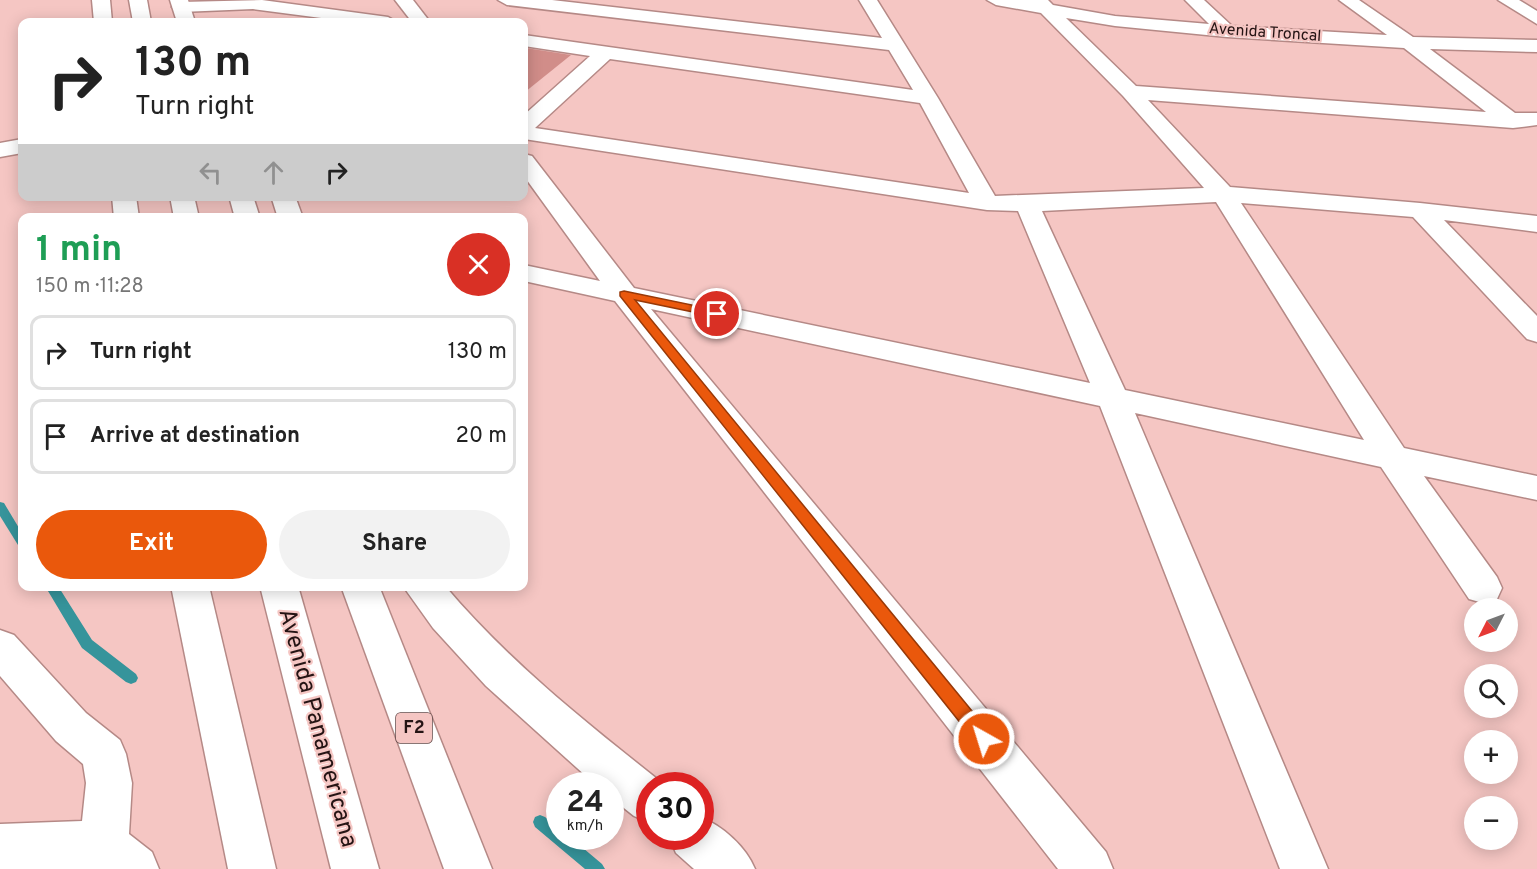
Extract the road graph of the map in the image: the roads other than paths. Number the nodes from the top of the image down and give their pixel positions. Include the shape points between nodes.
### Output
1 (100, 0) edge
2 (138, 0) edge
3 (404, 0) edge
4 (507, 0) edge
5 (868, 0) edge
6 (996, 0) edge
7 (1194, 0) edge
8 (1348, 0) edge
9 (215, 2) edge
10 (1510, 2) edge
11 (1537, 2) edge
12 (560, 3) edge
13 (300, 4) edge
14 (1041, 4) edge
15 (182, 10) edge
16 (102, 18) edge
17 (141, 18) edge
18 (221, 18) edge
19 (368, 18) edge
20 (418, 18) edge
21 (1537, 18) edge
22 (1227, 31) junction
23 (528, 41) edge
24 (528, 42) edge
25 (1410, 43) junction
26 (896, 45) junction
27 (1537, 46) edge
28 (604, 53) junction
29 (1130, 92) junction
30 (928, 98) junction
31 (1537, 119) edge
32 (1511, 120) junction
33 (528, 122) edge
34 (528, 134) edge
35 (1537, 142) edge
36 (18, 147) edge
37 (0, 150) edge
38 (528, 166) edge
39 (1223, 194) junction
40 (987, 203) junction
41 (1027, 204) junction
42 (1420, 210) junction
43 (1537, 224) edge
44 (528, 274) edge
45 (624, 294) junction
46 (1537, 333) edge
47 (1112, 397) junction
48 (1392, 455) junction
49 (1537, 488) edge
50 (1483, 588) dead end
51 (191, 591) edge
52 (280, 591) edge
53 (362, 591) edge
54 (426, 591) edge
55 (0, 647) edge
56 (636, 789) edge
57 (0, 847) edge
58 (708, 850) edge
59 (120, 856) edge
60 (252, 869) edge
61 (355, 869) edge
62 (468, 869) edge
63 (731, 869) edge
64 (1089, 869) edge
65 (1304, 869) edge

1 - 16 main road
2 - 17 main road
3 - 20 main road
4 - 12 main road
5 - 26 main road
6 - 14 main road, Avenida Troncal
7 - 22 main road
8 - 25 main road
9 - 13 main road
9 - 15 main road
9 - 18 main road
10 - 11 main road
10 - 21 main road
12 - 23 main road
12 - 26 main road
13 - 19 main road
14 - 22 main road, Avenida Troncal via 1115,21
14 - 29 main road
22 - 25 main road, Avenida Troncal
24 - 28 main road
25 - 27 main road, Avenida Troncal
25 - 32 main road
26 - 30 main road
28 - 30 main road
28 - 33 main road
29 - 32 main road
29 - 39 main road
30 - 40 main road
31 - 32 main road
32 - 35 main road
34 - 40 main road
36 - 37 main road
38 - 45 main road
39 - 41 main road
39 - 42 main road
39 - 48 main road
40 - 41 main road
41 - 47 main road
42 - 43 main road
42 - 46 main road
44 - 45 main road
45 - 47 main road
45 - 64 main road
47 - 48 main road
47 - 65 main road
48 - 49 main road
48 - 50 main road
51 - 60 main road
52 - 61 main road, Avenida Panamericana
53 - 62 main road, F2
54 - 56 main road via 449,622 515,689
55 - 59 main road via 71,727 104,754
57 - 59 main road
58 - 63 main road

